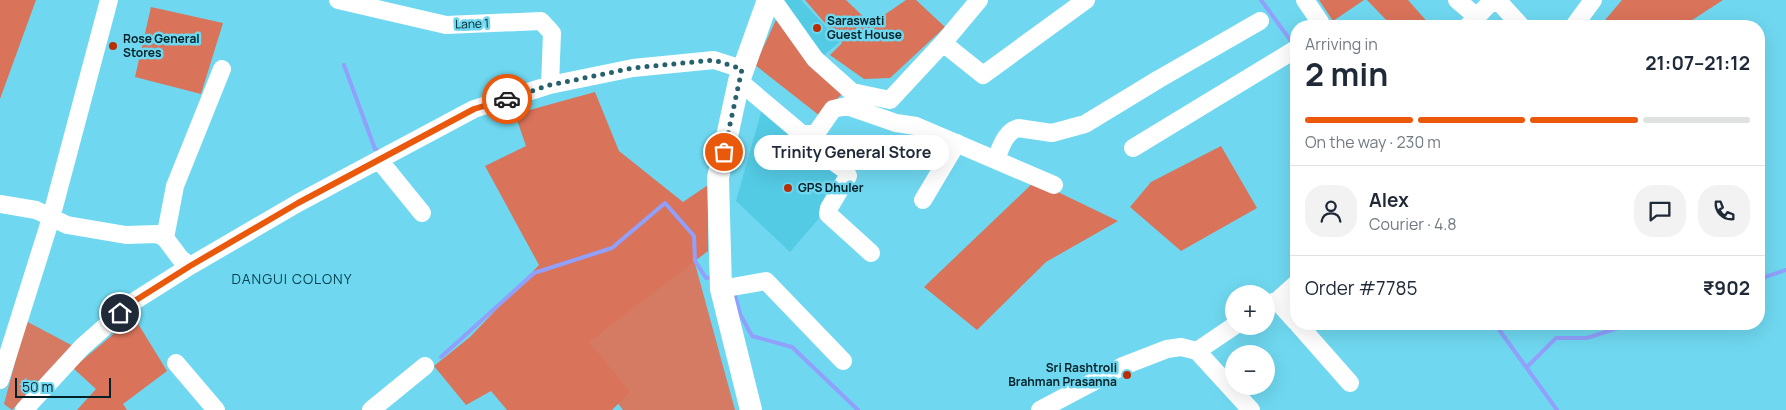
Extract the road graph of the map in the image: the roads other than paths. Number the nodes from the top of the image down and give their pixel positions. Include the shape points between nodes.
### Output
1 (109, 0) edge
2 (338, 0) edge
3 (768, 0) edge
4 (773, 0) edge
5 (979, 0) edge
6 (1086, 0) edge
7 (1306, 0) edge
8 (1457, 0) edge
9 (1593, 0) edge
10 (383, 5) edge
11 (1319, 20) edge
12 (1472, 20) edge
13 (1474, 20) edge
14 (1516, 20) edge
15 (1578, 20) edge
16 (1260, 21) dead end
17 (943, 43) junction
18 (1290, 53) edge
19 (222, 69) dead end
20 (741, 75) junction
21 (550, 85) junction
22 (810, 134) junction
23 (958, 143) junction
24 (1132, 148) dead end
25 (996, 159) junction
26 (380, 160) junction
27 (1054, 184) dead end
28 (923, 200) dead end
29 (0, 204) edge
30 (422, 213) dead end
31 (50, 218) junction
32 (165, 238) junction
33 (871, 253) dead end
34 (190, 266) junction
35 (1290, 288) edge
36 (721, 290) junction
37 (1275, 300) edge
38 (1275, 305) edge
39 (1290, 317) edge
40 (1303, 330) edge
41 (1225, 332) edge
42 (1197, 351) junction
43 (843, 361) dead end
44 (176, 363) dead end
45 (425, 366) dead end
46 (0, 380) edge
47 (1350, 383) dead end
48 (24, 410) edge
49 (216, 410) edge
50 (371, 410) edge
51 (751, 410) edge
52 (1040, 410) edge
53 (1251, 410) edge

1 - 31 street
2 - 10 street, Lane 1
3 - 20 main road
4 - 17 street via 815,59 852,92 890,100
5 - 17 street
6 - 17 street via 983,75
7 - 11 street
8 - 12 street
9 - 15 street
10 - 21 street, Lane 1 via 446,25 541,21 552,33
13 - 14 street via 1489,4 1499,2
16 - 25 street via 1085,124 1052,133 1018,128 1008,132
18 - 24 street
19 - 32 street via 175,186
20 - 21 street via 714,60 633,68
20 - 22 street via 803,135
20 - 36 main road via 718,178
21 - 26 street via 474,109
22 - 23 street via 818,132 833,109 847,106 896,123 916,126
22 - 33 street via 814,148 845,170 848,176 828,214
23 - 25 street
23 - 28 street
25 - 27 street
26 - 30 street
26 - 34 street
29 - 31 street via 36,210
31 - 32 street via 126,235 157,234
31 - 46 street
32 - 34 street
34 - 48 street via 126,308 82,347
35 - 37 street
36 - 43 street via 766,281
36 - 51 main road
38 - 39 street
40 - 47 street
41 - 42 street
42 - 52 street via 1181,347 1167,349 1122,366
42 - 53 street
44 - 49 street
45 - 50 street

